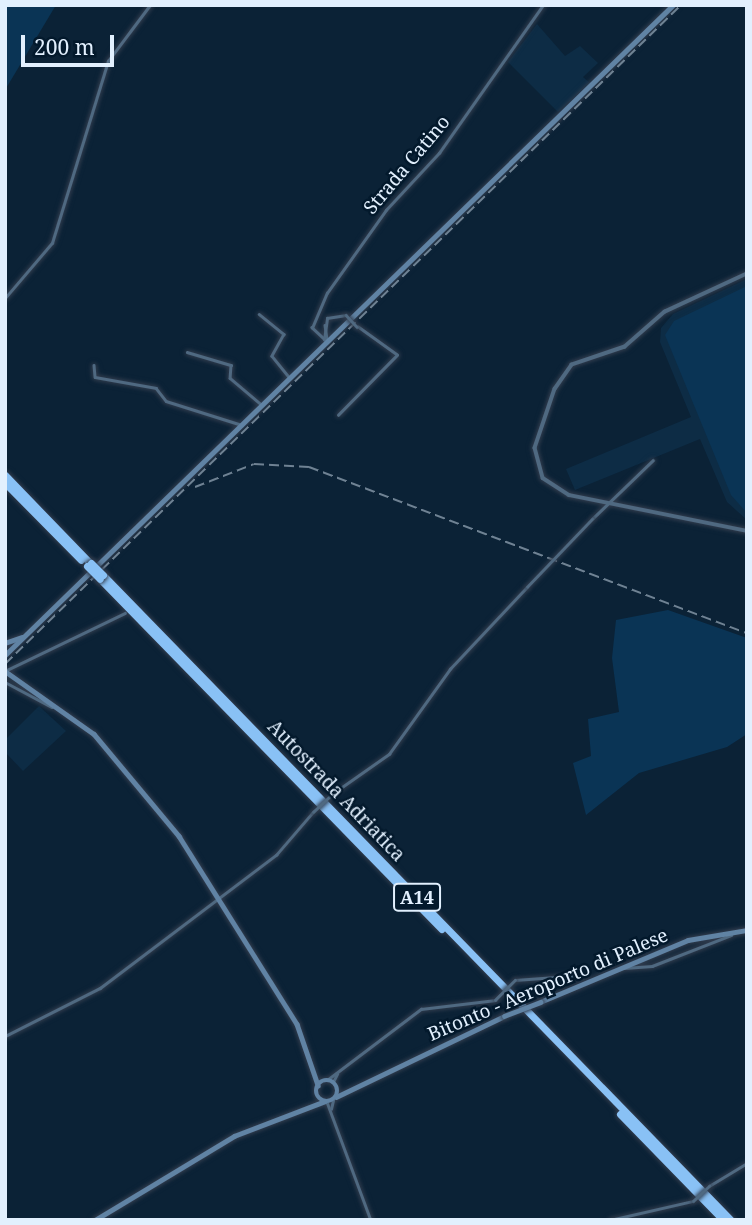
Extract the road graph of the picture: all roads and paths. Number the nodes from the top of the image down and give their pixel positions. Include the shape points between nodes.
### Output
1 (150, 5) edge
2 (543, 5) edge
3 (673, 5) edge
4 (747, 274) edge
5 (5, 298) edge
6 (259, 314) dead end
7 (325, 330) junction
8 (339, 331) junction
9 (318, 336) junction
10 (326, 341) junction
11 (187, 352) dead end
12 (94, 365) dead end
13 (290, 379) junction
14 (263, 405) junction
15 (338, 415) dead end
16 (242, 425) junction
17 (653, 460) dead end
18 (5, 475) edge
19 (5, 483) edge
20 (608, 504) junction
21 (747, 531) edge
22 (89, 564) junction
23 (101, 577) junction
24 (125, 613) dead end
25 (26, 635) junction
26 (5, 643) edge
27 (5, 653) edge
28 (6, 671) edge
29 (5, 682) edge
30 (82, 723) junction
31 (222, 896) junction
32 (745, 930) edge
33 (624, 968) junction
34 (583, 975) dead end
35 (5, 1036) edge
36 (316, 1071) junction
37 (363, 1080) junction
38 (330, 1082) junction
39 (318, 1084) junction
40 (316, 1093) junction
41 (335, 1098) junction
42 (326, 1102) junction
43 (307, 1104) junction
44 (331, 1109) junction
45 (747, 1163) edge
46 (95, 1220) edge
47 (371, 1220) edge
48 (610, 1220) edge
49 (723, 1220) edge
50 (731, 1220) edge

1 - 5 street via 105,67 52,243
2 - 9 street, Strada Catino via 439,153 362,240 327,293 312,328
3 - 8 main road
4 - 20 street via 665,312 625,347 578,361 558,381 535,449 538,467 560,492
6 - 13 street via 284,334 272,356
7 - 8 street
7 - 9 street
7 - 10 street
7 - 15 street, bridge via 331,315 346,315 397,355
8 - 10 main road
9 - 10 street
10 - 13 main road
11 - 14 street via 231,365 230,378
12 - 16 street via 95,377 156,388 166,401
13 - 14 main road
14 - 16 main road
16 - 25 main road
17 - 20 street
18 - 22 highway, Autostrada Adriatica / A14
19 - 22 highway, Autostrada Adriatica / A14
20 - 21 street
20 - 31 street, bridge via 450,669 389,754 332,794 276,855
22 - 23 highway, Autostrada Adriatica / A14, bridge
23 - 49 highway, Autostrada Adriatica / A14
23 - 50 highway, Autostrada Adriatica / A14
24 - 28 street
25 - 26 main road
25 - 27 main road
28 - 30 main road
29 - 30 street
30 - 31 main road via 149,796
31 - 35 street via 89,996
31 - 36 main road via 297,1024
32 - 33 main road, Bitonto - Aeroporto di Palese via 698,937
32 - 33 street via 652,966
33 - 37 main road, Bitonto - Aeroporto di Palese, bridge
34 - 38 street, bridge via 514,980 495,1000 421,1009
36 - 38 main road
36 - 39 main road
37 - 38 main road
37 - 41 main road
38 - 39 main road
38 - 41 main road
39 - 40 main road
40 - 42 main road
40 - 43 main road
41 - 42 main road
41 - 44 street
42 - 43 main road
42 - 44 street
43 - 46 main road via 226,1140
44 - 47 street
45 - 48 street, bridge via 693,1201

